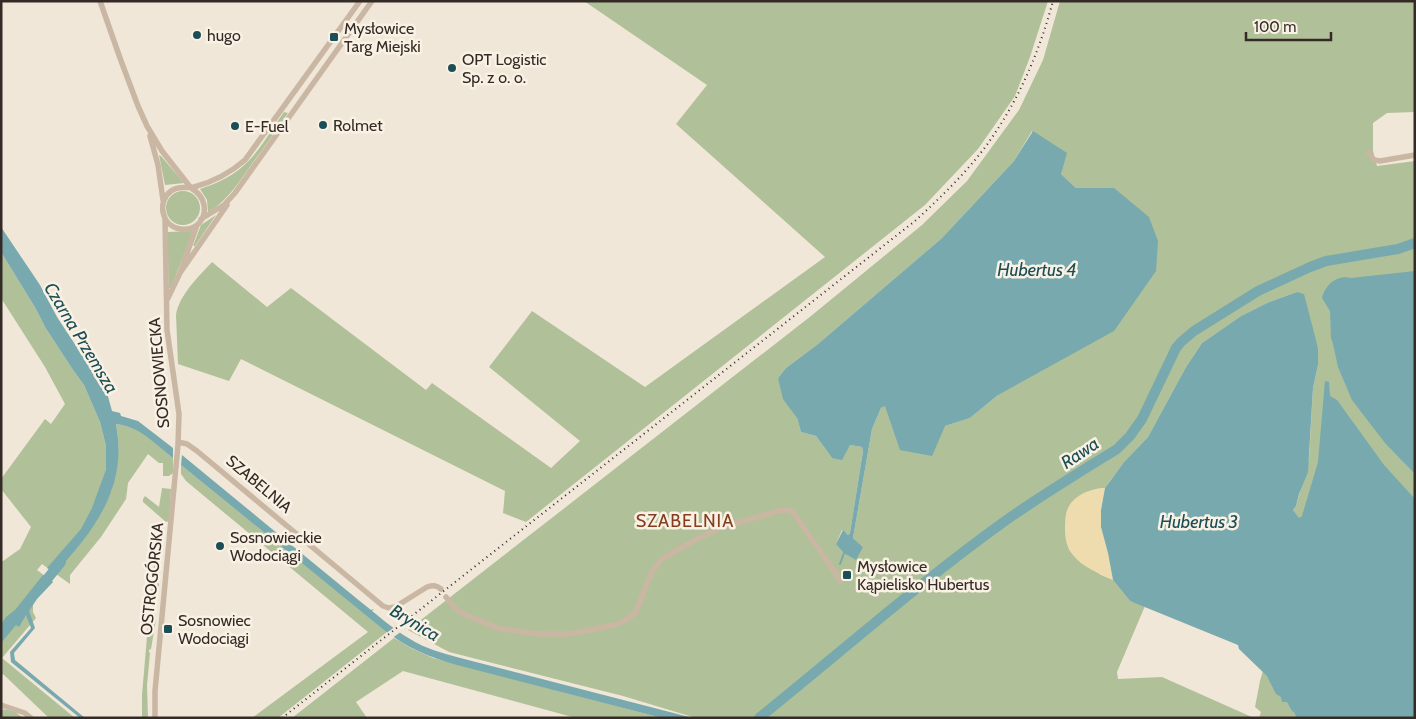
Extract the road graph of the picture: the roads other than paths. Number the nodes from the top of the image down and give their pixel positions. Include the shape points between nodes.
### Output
1 (100, 1) edge
2 (360, 1) edge
3 (372, 1) edge
4 (310, 70) junction
5 (319, 76) junction
6 (147, 126) junction
7 (1369, 153) dead end
8 (1415, 155) edge
9 (191, 188) junction
10 (235, 193) junction
11 (164, 201) junction
12 (165, 219) junction
13 (202, 220) junction
14 (197, 225) junction
15 (180, 273) junction
16 (166, 302) junction
17 (178, 444) junction
18 (840, 581) dead end
19 (441, 589) dead end
20 (446, 597) dead end
21 (1, 705) edge
22 (31, 718) edge
23 (155, 718) edge

1 - 6 street, SOSNOWIECKA
2 - 4 street
3 - 5 street
4 - 5 street
4 - 9 street via 245,160 225,175
5 - 10 street
6 - 9 street, SOSNOWIECKA
6 - 11 street, SOSNOWIECKA
7 - 8 street via 1374,160 1380,161
9 - 11 street via 175,189
9 - 13 street, SOSNOWIECKA via 202,197 205,210
10 - 13 street
10 - 15 street
11 - 12 street, SOSNOWIECKA via 162,212
12 - 14 street via 180,229
12 - 16 street, SOSNOWIECKA
13 - 14 street, SOSNOWIECKA
14 - 15 street, SOSNOWIECKA
15 - 16 street, SOSNOWIECKA
16 - 17 street, SOSNOWIECKA via 179,414
17 - 19 street, SZABELNIA via 186,444 198,451 383,606 395,607 432,585
17 - 23 street, OSTROGÓRSKA
18 - 20 street via 795,515 790,510 782,510 720,528 662,559 652,571 636,612 615,625 568,634 537,634 496,628 464,614
21 - 22 street

